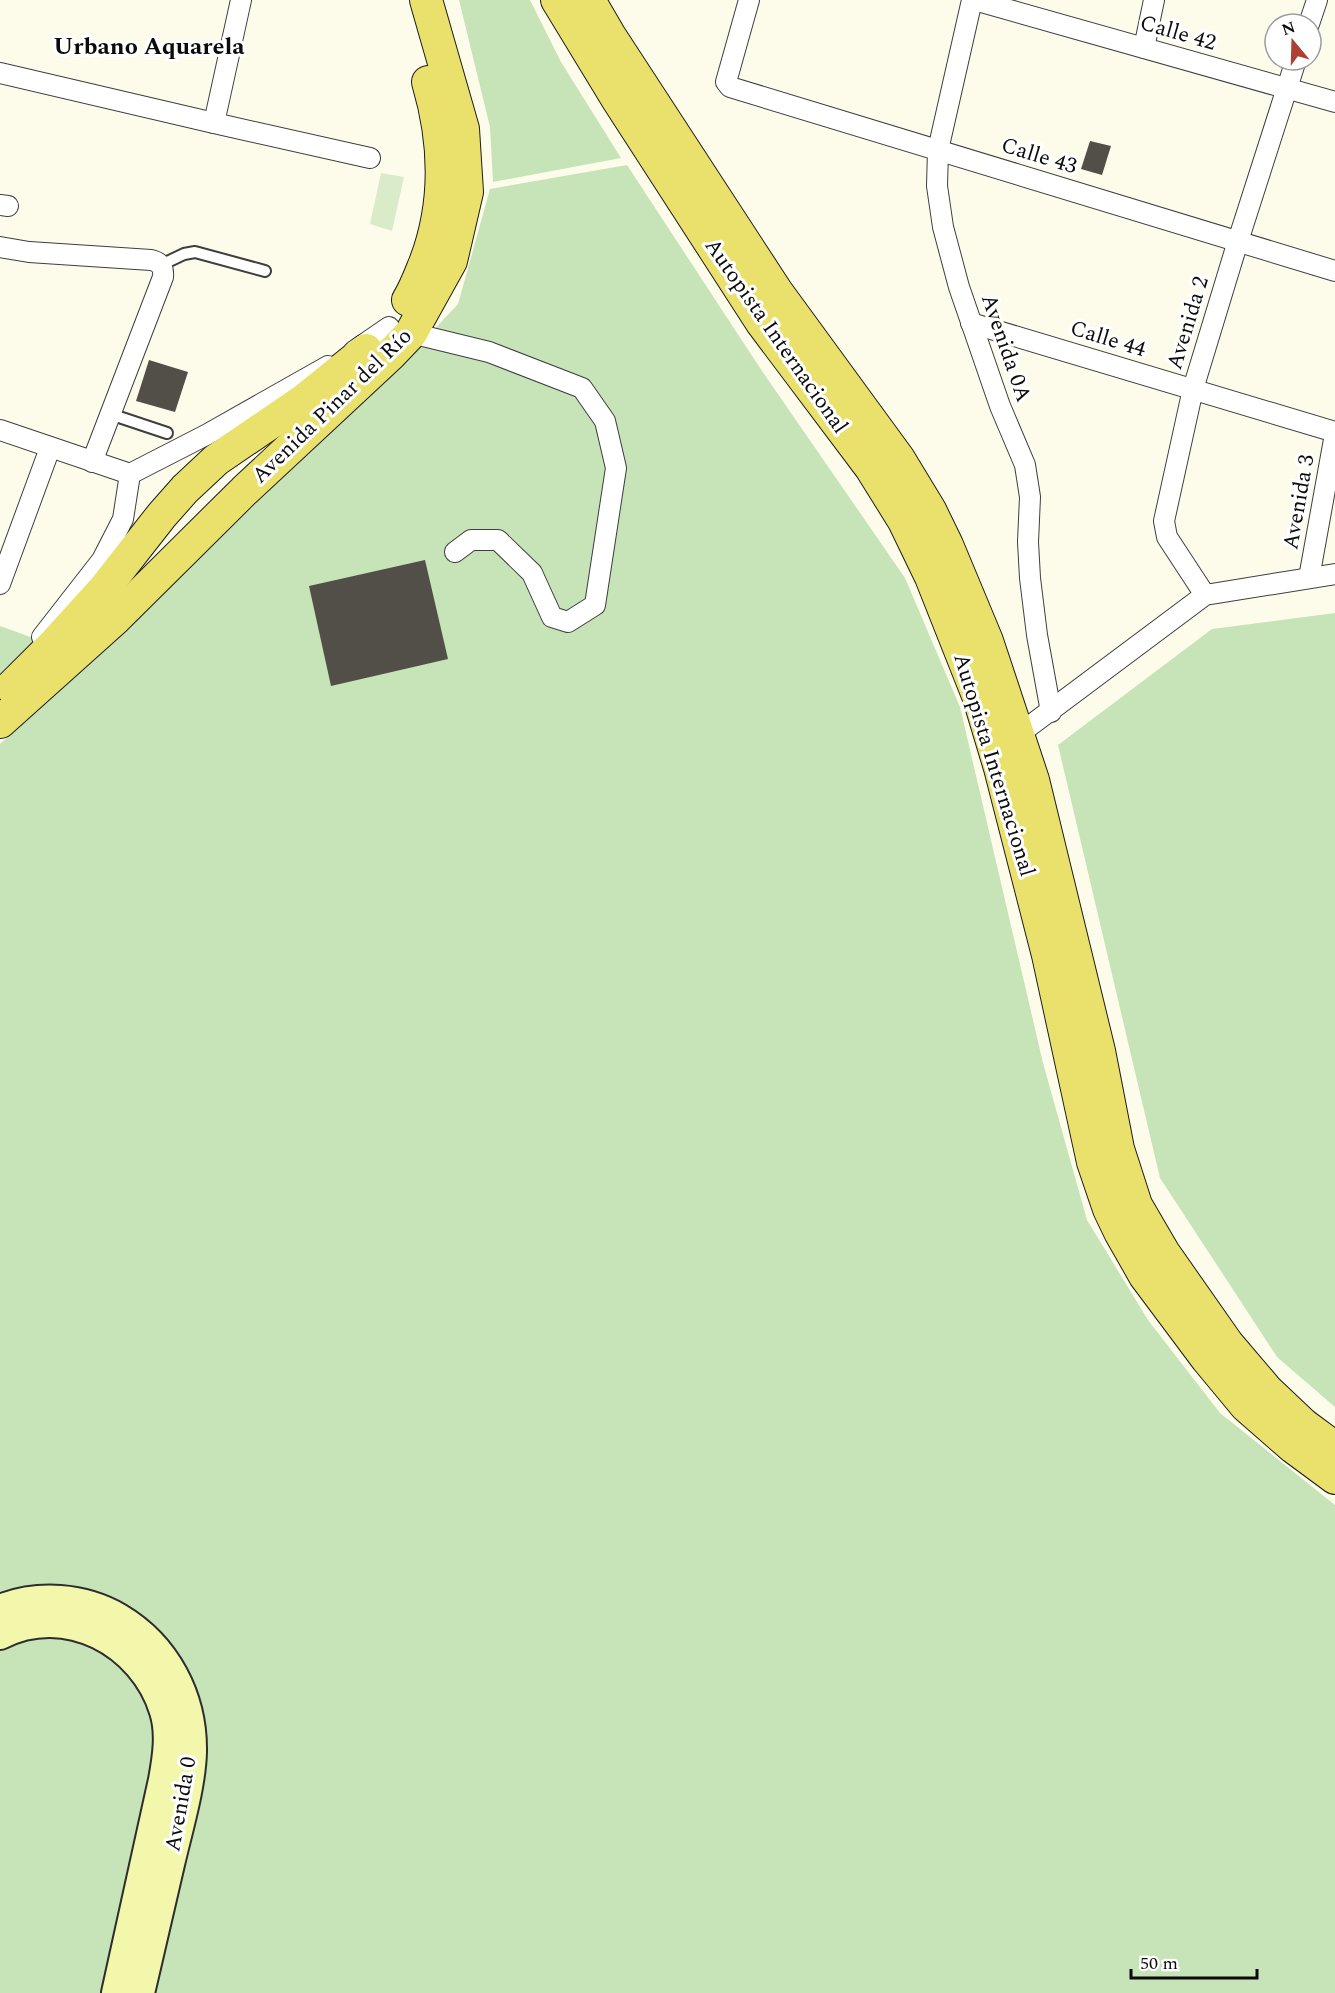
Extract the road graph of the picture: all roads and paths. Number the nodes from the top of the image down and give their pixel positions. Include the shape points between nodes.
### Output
1 (240, 0) edge
2 (406, 0) edge
3 (426, 0) edge
4 (557, 0) edge
5 (589, 0) edge
6 (749, 0) edge
7 (973, 0) edge
8 (1154, 0) edge
9 (1144, 48) junction
10 (1292, 72) edge
11 (0, 73) edge
12 (1287, 88) junction
13 (1335, 102) edge
14 (214, 123) junction
15 (938, 150) junction
16 (370, 158) dead end
17 (1238, 241) junction
18 (0, 247) edge
19 (161, 266) junction
20 (265, 271) dead end
21 (1335, 271) edge
22 (971, 323) junction
23 (400, 330) junction
24 (1193, 389) junction
25 (110, 414) junction
26 (0, 430) edge
27 (167, 433) dead end
28 (1335, 433) edge
29 (50, 448) junction
30 (216, 460) junction
31 (92, 462) junction
32 (130, 474) junction
33 (244, 491) junction
34 (162, 515) junction
35 (190, 544) junction
36 (455, 552) dead end
37 (1335, 574) edge
38 (1309, 578) junction
39 (0, 584) edge
40 (1205, 595) junction
41 (7, 690) edge
42 (1051, 712) junction
43 (0, 722) edge
44 (1019, 735) junction
45 (1335, 1448) edge
46 (1335, 1478) edge
47 (0, 1609) edge
48 (0, 1635) edge
49 (116, 1993) edge
50 (140, 1993) edge

1 - 14 street
2 - 23 main road, Avenida Pinar del Río via 434,101 442,173 441,209 434,240
3 - 23 main road, Avenida Pinar del Río via 463,129 466,192 451,261
4 - 46 main road, Autopista Internacional via 762,323 871,468 904,521 931,577 975,688 1000,768 1048,955 1093,1162 1119,1232 1145,1276 1231,1389 1266,1425
5 - 44 main road, Autopista Internacional via 777,292 916,485 970,598
6 - 15 street, Calle 43 via 726,82 730,87
7 - 9 street, Calle 42
7 - 15 street, Avenida 0A
8 - 9 street
9 - 12 street, Calle 42
10 - 12 street, Avenida 2
11 - 14 street
12 - 13 street, Calle 42
12 - 17 street, Avenida 2
14 - 16 street
15 - 17 street, Calle 43
15 - 22 street, Avenida 0A via 937,186 943,227
17 - 21 street, Calle 43
17 - 24 street, Avenida 2
18 - 19 street via 151,260
19 - 20 lane via 195,252
19 - 25 street via 163,277
22 - 24 street, Calle 44
22 - 42 street, Avenida 0A via 1024,465 1030,497 1030,578
23 - 30 main road, Avenida Pinar del Río
23 - 32 street
23 - 33 main road, Avenida Pinar del Río via 391,354
23 - 36 street via 489,352 582,388 605,421 616,468 596,605 568,622 552,616 532,573 498,540 471,540
24 - 28 street, Calle 44
24 - 40 street, Avenida 2 via 1164,521 1167,537
25 - 27 lane
25 - 31 street
26 - 29 street
28 - 38 street, Avenida 3
29 - 31 street
29 - 39 street
30 - 33 main road via 210,472 213,486 224,494 238,495
30 - 34 main road, Avenida Pinar del Río
31 - 32 street
32 - 41 street via 123,519 102,560 34,646
33 - 35 main road, Avenida Pinar del Río
34 - 35 main road via 177,508 191,514 197,529
34 - 41 main road, Avenida Pinar del Río via 104,589
35 - 43 main road, Avenida Pinar del Río via 116,618
37 - 38 street
38 - 40 street
40 - 42 street
42 - 44 street
44 - 45 main road, Autopista Internacional via 1075,948 1118,1149 1136,1205 1199,1305 1239,1358 1282,1405
47 - 50 main road, Avenida 0 via 45,1599 103,1610 128,1623 158,1650 182,1691 191,1737 190,1771
48 - 49 main road, Avenida 0 via 21,1627 53,1624 86,1628 130,1656 151,1683 164,1712 167,1739 163,1780

